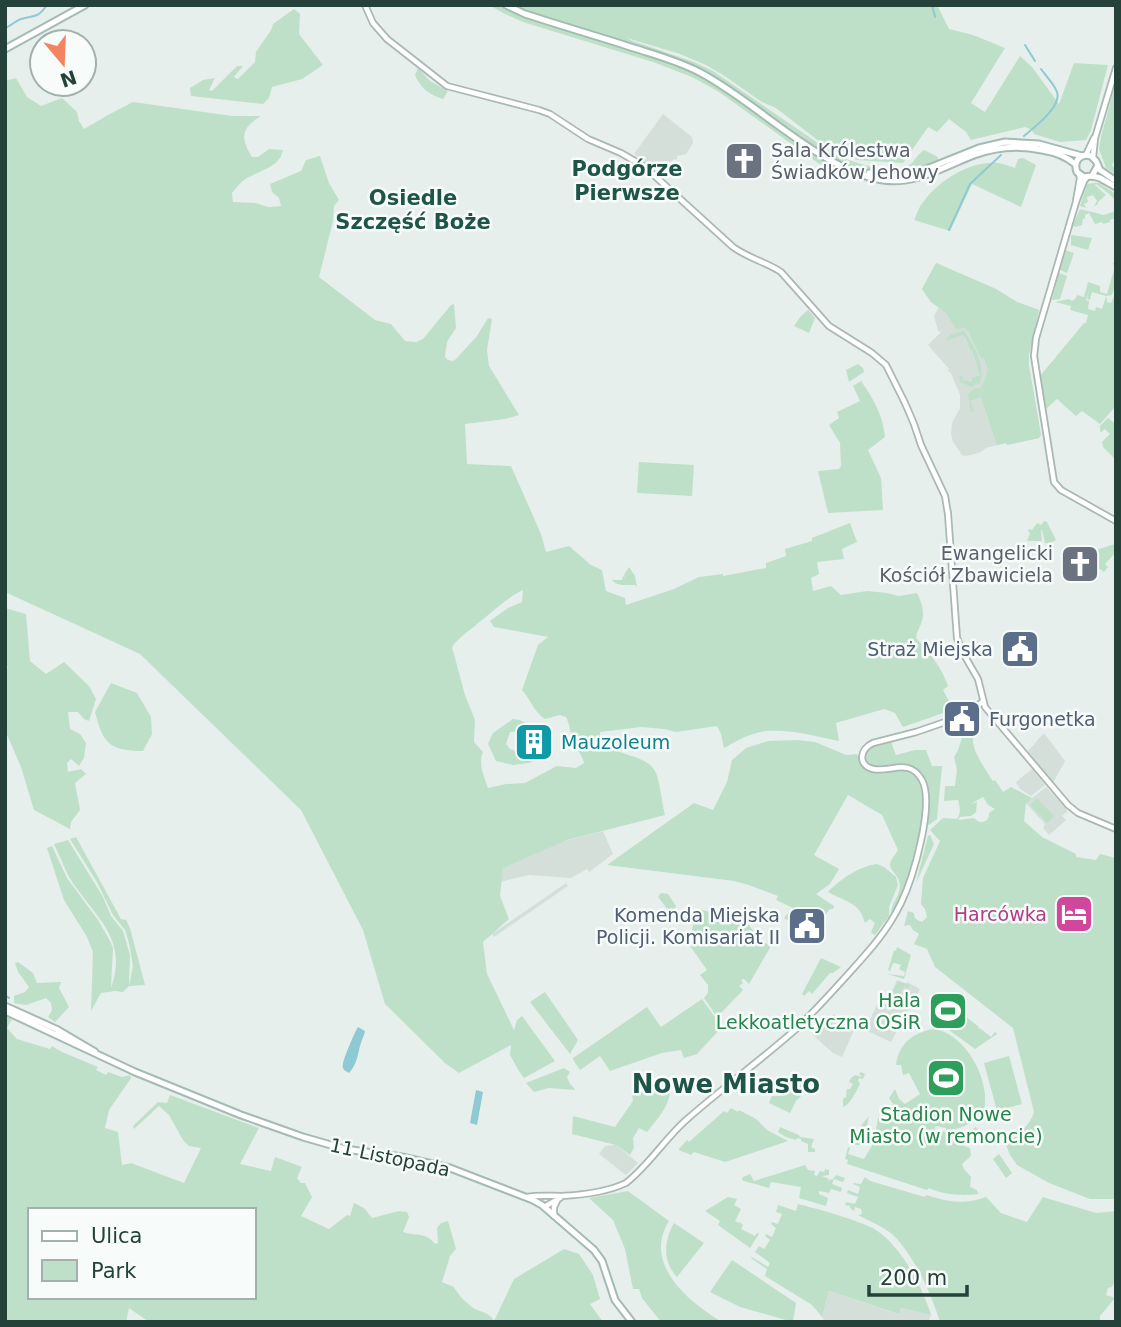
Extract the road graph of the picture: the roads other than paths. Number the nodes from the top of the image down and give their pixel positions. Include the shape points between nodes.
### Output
1 (85, 5) edge
2 (365, 5) edge
3 (506, 5) edge
4 (5, 49) edge
5 (1116, 68) edge
6 (1095, 138) junction
7 (1084, 156) junction
8 (1093, 157) junction
9 (1075, 164) junction
10 (1097, 167) junction
11 (853, 170) junction
12 (1079, 174) junction
13 (1090, 176) junction
14 (1116, 181) edge
15 (1116, 187) edge
16 (1076, 202) junction
17 (1116, 521) edge
18 (982, 702) junction
19 (1116, 828) edge
20 (5, 1009) edge
21 (547, 1196) junction
22 (527, 1197) junction
23 (561, 1197) junction
24 (543, 1206) junction
25 (554, 1216) junction
26 (632, 1322) edge

1 - 4 main road
2 - 18 street via 386,38 447,86 550,114 645,167 733,247 787,278 829,326 880,359 915,424 946,501 957,634 978,679
3 - 11 main road via 687,66 723,85 828,159
5 - 6 street
6 - 7 street
6 - 8 street
7 - 8 main road
7 - 9 main road
7 - 11 main road via 1039,144 1005,142 909,174
8 - 10 main road
9 - 11 main road via 1048,151 1013,147 900,181 876,179
9 - 12 main road
10 - 13 main road
10 - 14 main road
12 - 13 main road
12 - 16 street
13 - 15 main road
13 - 16 street
16 - 17 street via 1036,338 1036,372 1055,485
18 - 19 street via 1068,805
18 - 23 street via 966,714 873,743 863,752 863,761 872,769 911,769 924,789 923,830 915,864 882,937 803,1023 683,1123 631,1179 614,1188
20 - 22 main road, 11 Listopada via 128,1069 278,1128 352,1150 440,1165
21 - 22 street
21 - 23 street
21 - 24 street
22 - 24 main road, 11 Listopada
23 - 24 street
23 - 25 street via 554,1205
24 - 25 main road, 11 Listopada
25 - 26 main road, 11 Listopada via 597,1253 615,1300

